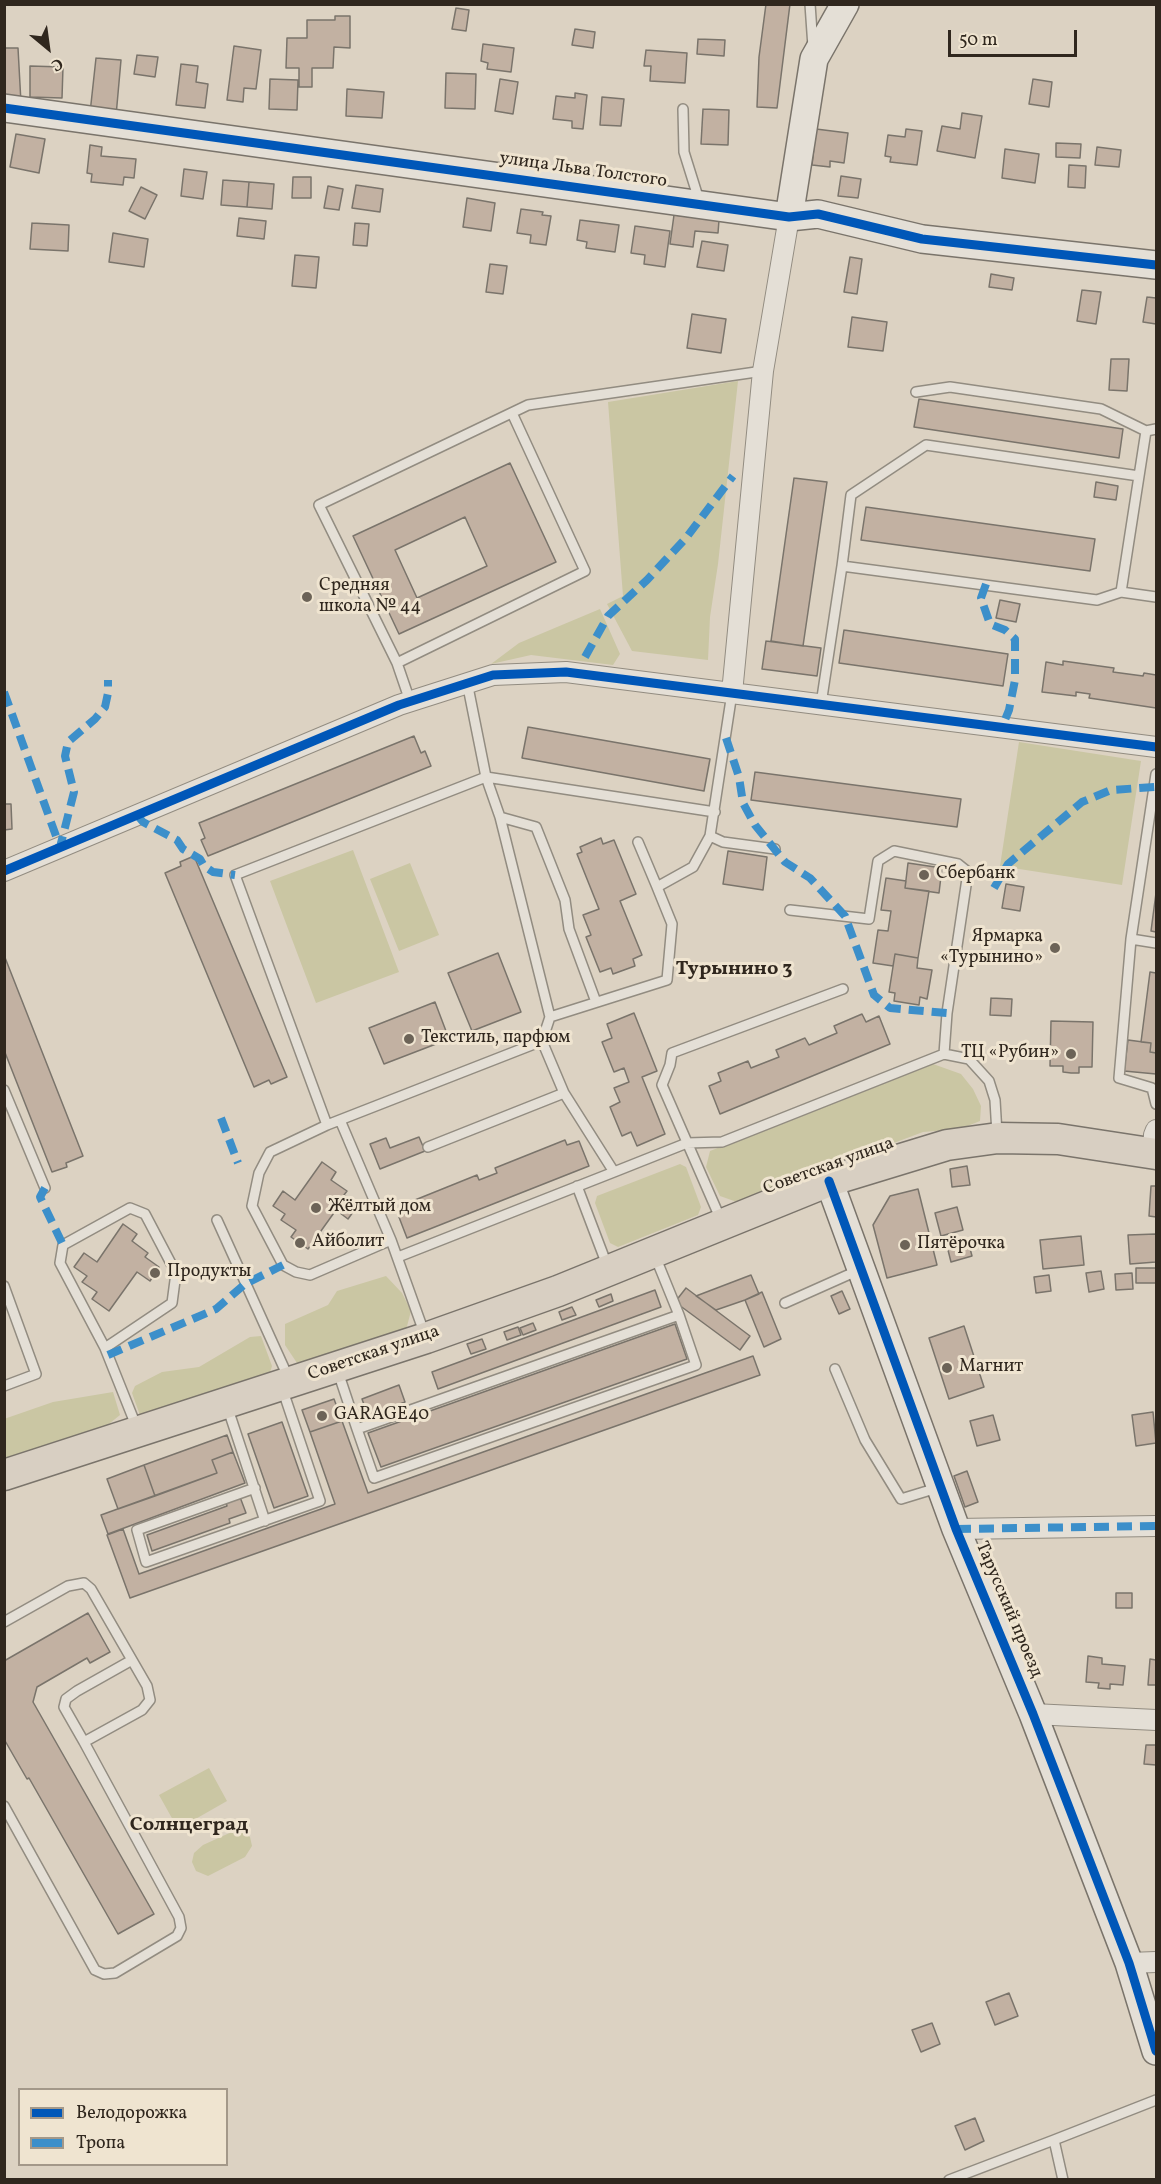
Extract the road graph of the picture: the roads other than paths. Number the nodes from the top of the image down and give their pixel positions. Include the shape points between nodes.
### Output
1 (810, 4) edge
2 (845, 4) edge
3 (814, 60) junction
4 (4, 108) edge
5 (683, 109) dead end
6 (700, 204) junction
7 (789, 217) junction
8 (1156, 265) edge
9 (762, 372) junction
10 (916, 392) dead end
11 (512, 413) junction
12 (1156, 429) edge
13 (1146, 431) junction
14 (1139, 476) junction
15 (842, 566) junction
16 (1121, 592) junction
17 (1156, 597) edge
18 (397, 663) junction
19 (467, 682) junction
20 (732, 693) junction
21 (410, 701) junction
22 (821, 704) junction
23 (1156, 747) edge
24 (1156, 774) edge
25 (486, 777) junction
26 (715, 812) junction
27 (500, 817) junction
28 (710, 836) junction
29 (638, 842) dead end
30 (775, 849) dead end
31 (4, 871) edge
32 (657, 887) junction
33 (790, 910) dead end
34 (1131, 939) junction
35 (1156, 943) edge
36 (843, 989) dead end
37 (596, 1002) junction
38 (550, 1017) junction
39 (542, 1041) junction
40 (944, 1054) junction
41 (4, 1090) edge
42 (564, 1093) junction
43 (1156, 1104) edge
44 (340, 1120) junction
45 (327, 1125) junction
46 (998, 1138) junction
47 (687, 1143) junction
48 (1155, 1146) edge
49 (428, 1147) dead end
50 (614, 1172) junction
51 (829, 1181) junction
52 (578, 1186) junction
53 (45, 1188) dead end
54 (218, 1220) dead end
55 (723, 1224) junction
56 (391, 1240) junction
57 (654, 1252) junction
58 (398, 1257) junction
59 (861, 1269) junction
60 (609, 1270) junction
61 (4, 1286) edge
62 (785, 1303) dead end
63 (679, 1315) junction
64 (426, 1338) junction
65 (105, 1348) junction
66 (336, 1367) junction
67 (835, 1369) dead end
68 (286, 1384) junction
69 (4, 1386) edge
70 (226, 1403) junction
71 (357, 1429) junction
72 (138, 1431) junction
73 (6, 1479) edge
74 (941, 1486) junction
75 (255, 1488) junction
76 (265, 1521) junction
77 (1156, 1526) edge
78 (957, 1529) junction
79 (4, 1622) edge
80 (132, 1660) junction
81 (1033, 1714) junction
82 (1156, 1720) edge
83 (84, 1742) junction
84 (4, 1806) edge
85 (1156, 1962) edge
86 (1129, 1963) junction
87 (1156, 2051) edge
88 (1156, 2100) edge
89 (1054, 2140) junction
90 (949, 2180) edge
91 (1063, 2180) edge

1 - 3 lane
2 - 3 street
3 - 7 street
4 - 6 street, улица Льва Толстого
5 - 6 lane via 684,152
6 - 7 street, улица Льва Толстого
7 - 8 street, улица Льва Толстого via 818,214 922,239
7 - 9 street
9 - 11 lane via 528,405
9 - 20 street
10 - 13 lane via 950,387 1101,409
11 - 18 lane via 585,571
11 - 18 lane via 319,505
12 - 13 lane
13 - 14 lane
14 - 15 lane via 926,445 851,495
14 - 16 lane
15 - 16 lane via 1097,600
15 - 22 lane
16 - 17 lane
18 - 21 lane
19 - 20 street via 494,675 566,672
19 - 21 street
19 - 25 lane
20 - 22 street
20 - 26 lane
21 - 31 street
22 - 23 street
24 - 34 lane
25 - 26 lane
25 - 27 lane
25 - 45 lane via 235,875
26 - 28 lane
27 - 37 lane via 536,827 565,900 569,929
27 - 38 lane
28 - 30 lane via 723,842
28 - 32 lane via 693,867
29 - 32 lane
32 - 37 lane via 672,924 667,980
33 - 40 lane via 868,919 878,861 894,851 958,864 968,872
34 - 35 lane
34 - 43 lane via 1119,1078 1152,1088
36 - 47 lane via 672,1053 662,1085
37 - 38 lane
38 - 39 lane
39 - 42 lane
39 - 44 lane
40 - 46 lane via 969,1059 989,1081
40 - 47 lane via 722,1142
41 - 53 lane
42 - 49 lane
42 - 50 lane
44 - 45 lane
44 - 56 lane
45 - 56 lane via 270,1152 259,1173 252,1206 283,1265 310,1275
46 - 48 main road, Советская улица
46 - 51 main road, Советская улица via 947,1145
47 - 50 lane
47 - 55 lane
50 - 52 lane
51 - 55 main road, Советская улица
51 - 59 street, Тарусский проезд
52 - 58 lane
52 - 60 lane
54 - 68 lane
55 - 57 main road, Советская улица
56 - 58 lane
57 - 60 main road, Советская улица
57 - 63 lane
58 - 64 lane
59 - 62 lane
59 - 74 street, Тарусский проезд
60 - 64 main road, Советская улица
61 - 69 lane via 36,1374
63 - 71 lane
63 - 71 lane via 696,1365 374,1478
64 - 66 main road, Советская улица
65 - 65 lane via 172,1303 176,1273 145,1214 130,1208 63,1245 60,1263
65 - 72 lane
66 - 68 main road, Советская улица
66 - 71 lane
67 - 74 lane via 865,1440 901,1498
68 - 70 main road, Советская улица
68 - 76 lane via 320,1502
70 - 72 main road, Советская улица
70 - 75 lane
72 - 73 main road, Советская улица
74 - 78 street, Тарусский проезд
75 - 76 lane
75 - 76 lane via 137,1530 146,1562
77 - 78 street
78 - 81 street, Тарусский проезд
79 - 80 lane via 68,1586 84,1583 92,1589
80 - 83 lane via 147,1686 150,1700 142,1710
80 - 83 lane via 66,1699 64,1707
81 - 82 street
81 - 86 street, Тарусский проезд
83 - 84 lane via 179,1917 181,1928 177,1936 115,1973 95,1970
85 - 86 street
86 - 87 street, Тарусский проезд
88 - 89 lane
89 - 90 lane
89 - 91 lane

